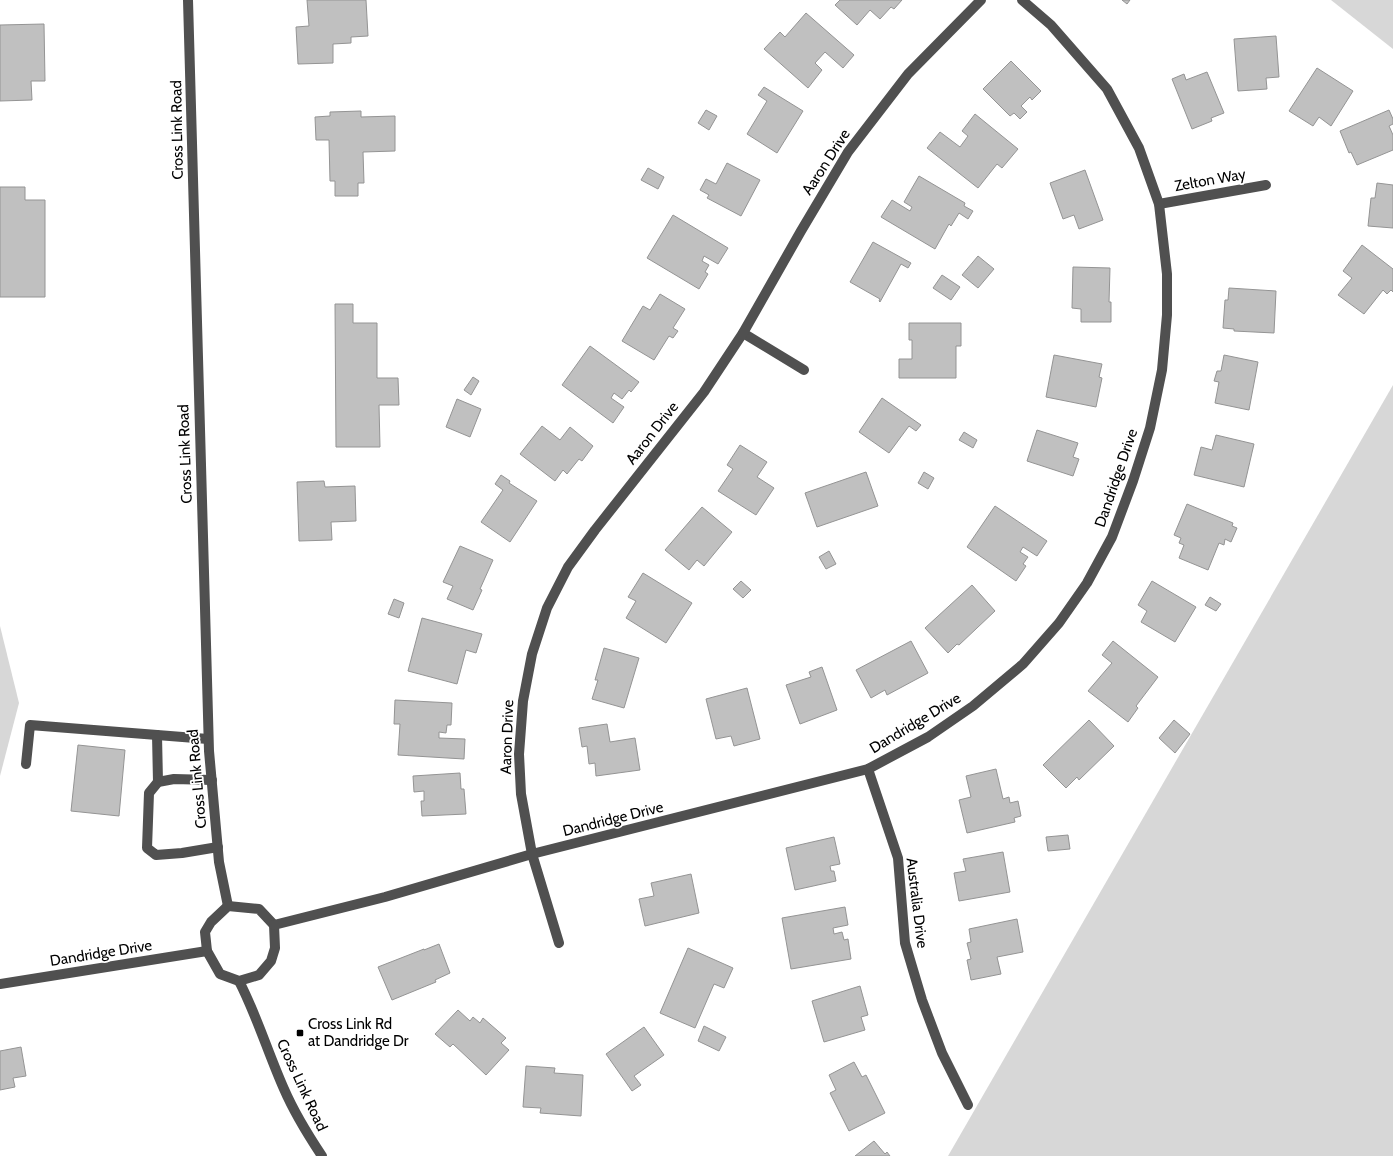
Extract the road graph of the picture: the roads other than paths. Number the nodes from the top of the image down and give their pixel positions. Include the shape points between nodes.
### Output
1 (188, 0) edge
2 (981, 0) edge
3 (1022, 0) edge
4 (1266, 185) dead end
5 (1159, 204) junction
6 (743, 333) junction
7 (804, 370) dead end
8 (157, 735) junction
9 (208, 739) junction
10 (26, 764) dead end
11 (868, 769) junction
12 (212, 780) junction
13 (158, 782) junction
14 (218, 847) junction
15 (532, 854) junction
16 (228, 906) junction
17 (274, 925) junction
18 (559, 943) dead end
19 (207, 952) junction
20 (239, 981) junction
21 (0, 984) edge
22 (968, 1105) dead end
23 (322, 1156) edge

1 - 9 street, Cross Link Road
2 - 6 street, Aaron Drive via 908,74 848,152
3 - 5 street, Dandridge Drive via 1051,25 1107,89 1139,148
4 - 5 street, Zelton Way
5 - 11 street, Dandridge Drive via 1167,274 1167,315 1162,370 1150,428 1112,537 1087,583 1059,623 1023,664 974,706 928,737
6 - 7 street
6 - 15 street, Aaron Drive via 704,392 573,561 547,608 532,654 524,693 519,754 521,794
8 - 9 street
8 - 10 street via 30,726
8 - 13 street
9 - 12 street, Cross Link Road
11 - 15 street, Dandridge Drive
11 - 22 street, Australia Drive via 898,858 905,943 922,1000 942,1053
12 - 13 street via 174,779
12 - 14 street, Cross Link Road
13 - 14 street via 149,793 147,848 156,855
14 - 16 street, Cross Link Road
15 - 17 street, Dandridge Drive via 385,897
15 - 18 street, Aaron Drive
16 - 17 street via 259,909
16 - 19 street via 211,922 206,932
17 - 20 street via 275,948 271,961 259,976
19 - 20 street via 220,974
19 - 21 street, Dandridge Drive
20 - 23 street, Cross Link Road via 285,1090

